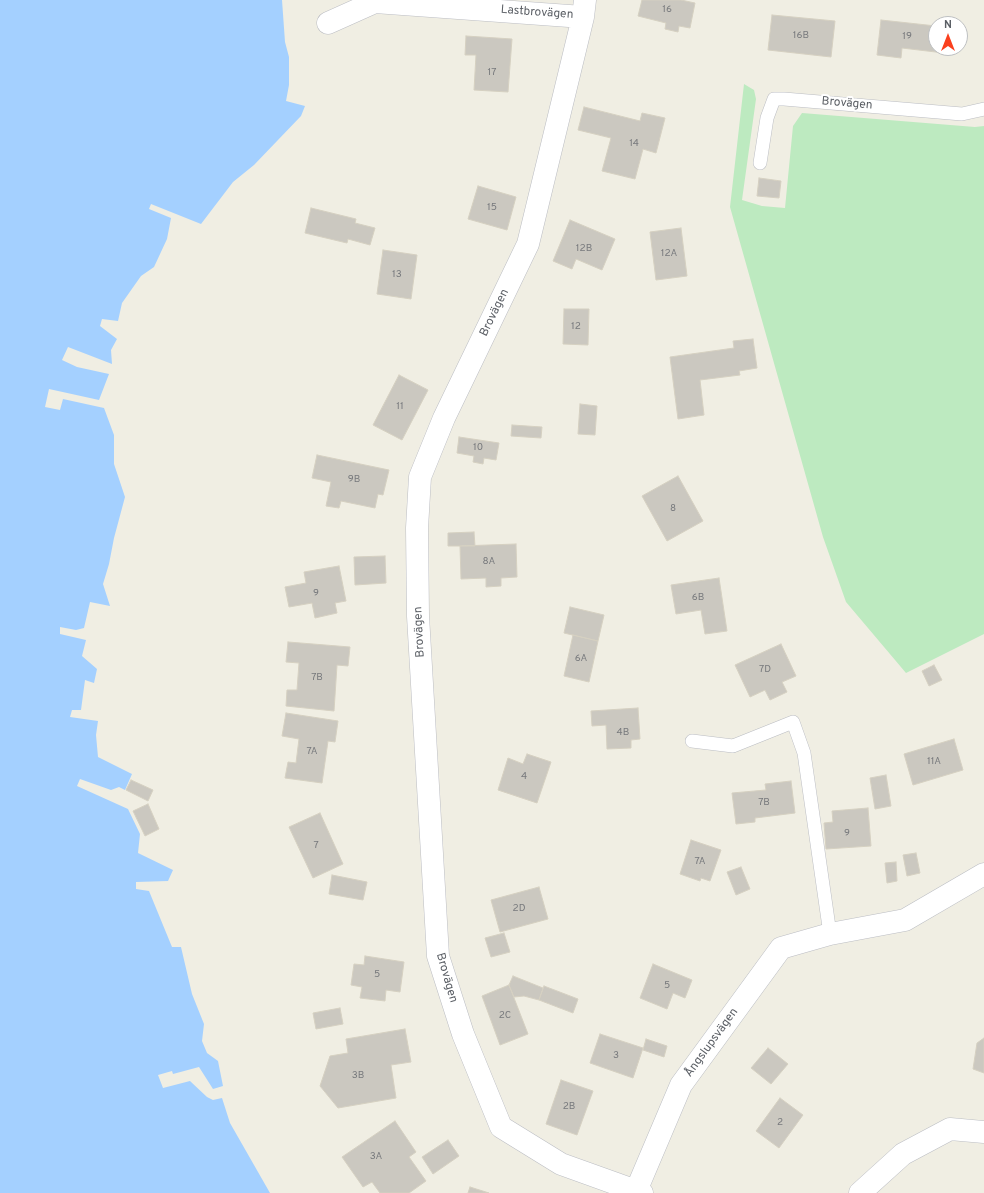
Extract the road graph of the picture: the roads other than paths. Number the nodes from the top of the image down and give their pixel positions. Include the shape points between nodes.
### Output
1 (584, 8) edge
2 (328, 23) dead end
3 (984, 109) edge
4 (760, 163) dead end
5 (692, 741) dead end
6 (984, 874) edge
7 (830, 934) junction
8 (984, 1132) edge
9 (639, 1192) edge
10 (860, 1193) edge

1 - 2 street, Lastbrovägen via 375,2
1 - 9 street, Brovägen via 528,244 444,418 420,477 417,528 418,616 438,956 463,1034 502,1127 561,1164
3 - 4 lane, Brovägen via 962,114 774,100 767,118
5 - 7 lane via 733,746 793,722 804,753
6 - 7 street, Ångslupsvägen via 905,920
7 - 9 street, Ångslupsvägen via 781,948 682,1085
8 - 10 street via 950,1130 903,1154

